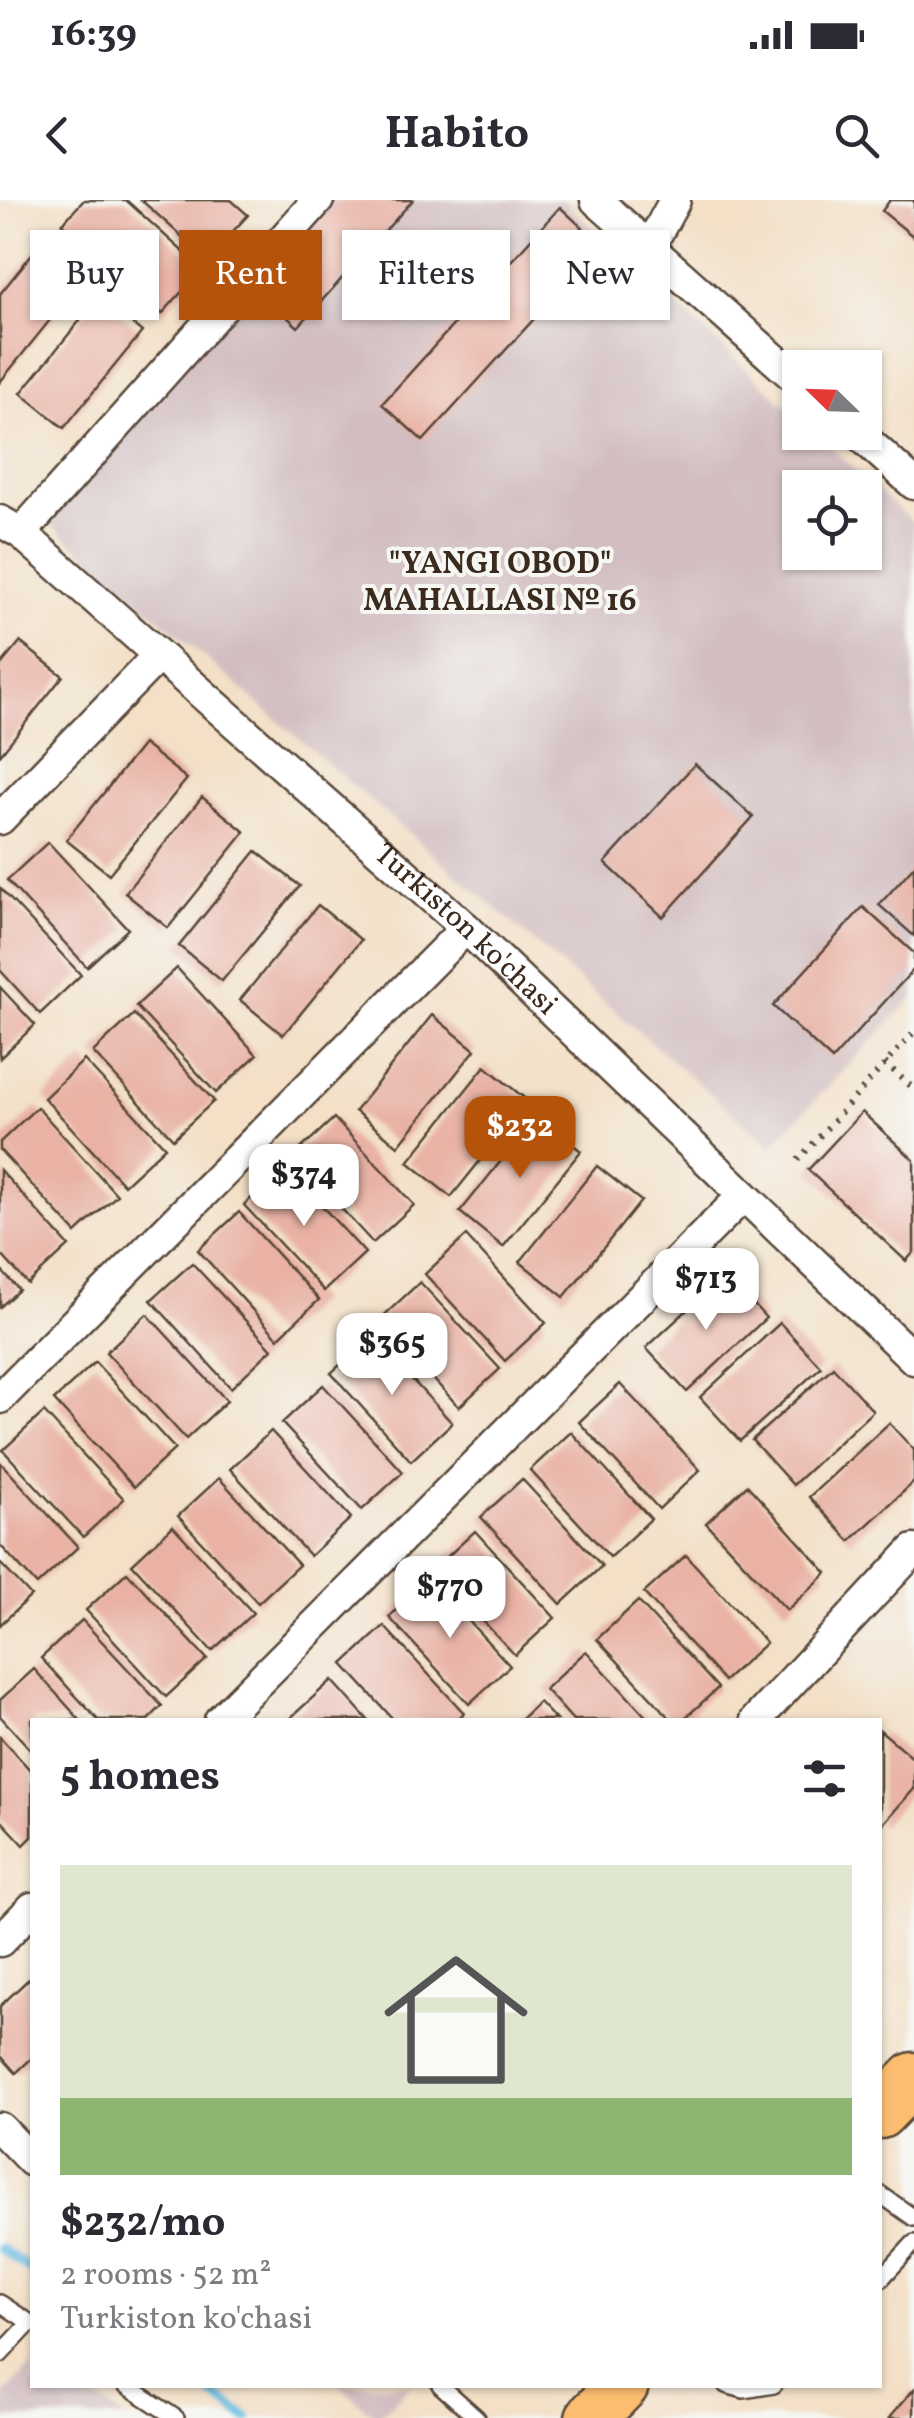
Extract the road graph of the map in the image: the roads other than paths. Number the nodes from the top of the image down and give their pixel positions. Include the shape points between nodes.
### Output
1 (318, 200) edge
2 (596, 200) edge
3 (675, 200) edge
4 (630, 230) edge
5 (659, 230) edge
6 (670, 266) edge
7 (782, 366) edge
8 (877, 450) edge
9 (914, 484) edge
10 (10, 527) edge
11 (158, 656) junction
12 (0, 819) edge
13 (466, 928) junction
14 (743, 1196) junction
15 (914, 1358) edge
16 (0, 1398) edge
17 (914, 1550) edge
18 (222, 1718) edge
19 (758, 1718) edge
20 (30, 1910) edge
21 (0, 1941) edge
22 (914, 2078) edge
23 (882, 2111) edge
24 (0, 2128) edge
25 (30, 2159) edge
26 (882, 2195) edge
27 (914, 2218) edge
28 (914, 2243) edge
29 (882, 2278) edge
30 (0, 2302) edge
31 (30, 2323) edge
32 (30, 2325) edge
33 (0, 2356) edge
34 (131, 2388) edge
35 (443, 2388) edge
36 (619, 2388) edge
37 (176, 2418) edge
38 (477, 2418) edge
39 (591, 2418) edge

1 - 10 street
2 - 4 street
3 - 5 street
6 - 7 street
8 - 9 street
10 - 11 street, Turkiston ko'chasi
11 - 12 street
11 - 13 street, Turkiston ko'chasi
13 - 14 street, Turkiston ko'chasi
13 - 16 street
14 - 15 street, Turkiston ko'chasi
14 - 18 street
17 - 19 street
20 - 21 street
22 - 23 main road
24 - 25 street
26 - 27 lane
28 - 29 lane
30 - 31 lane
32 - 33 lane
34 - 37 lane
35 - 38 lane
36 - 39 main road

